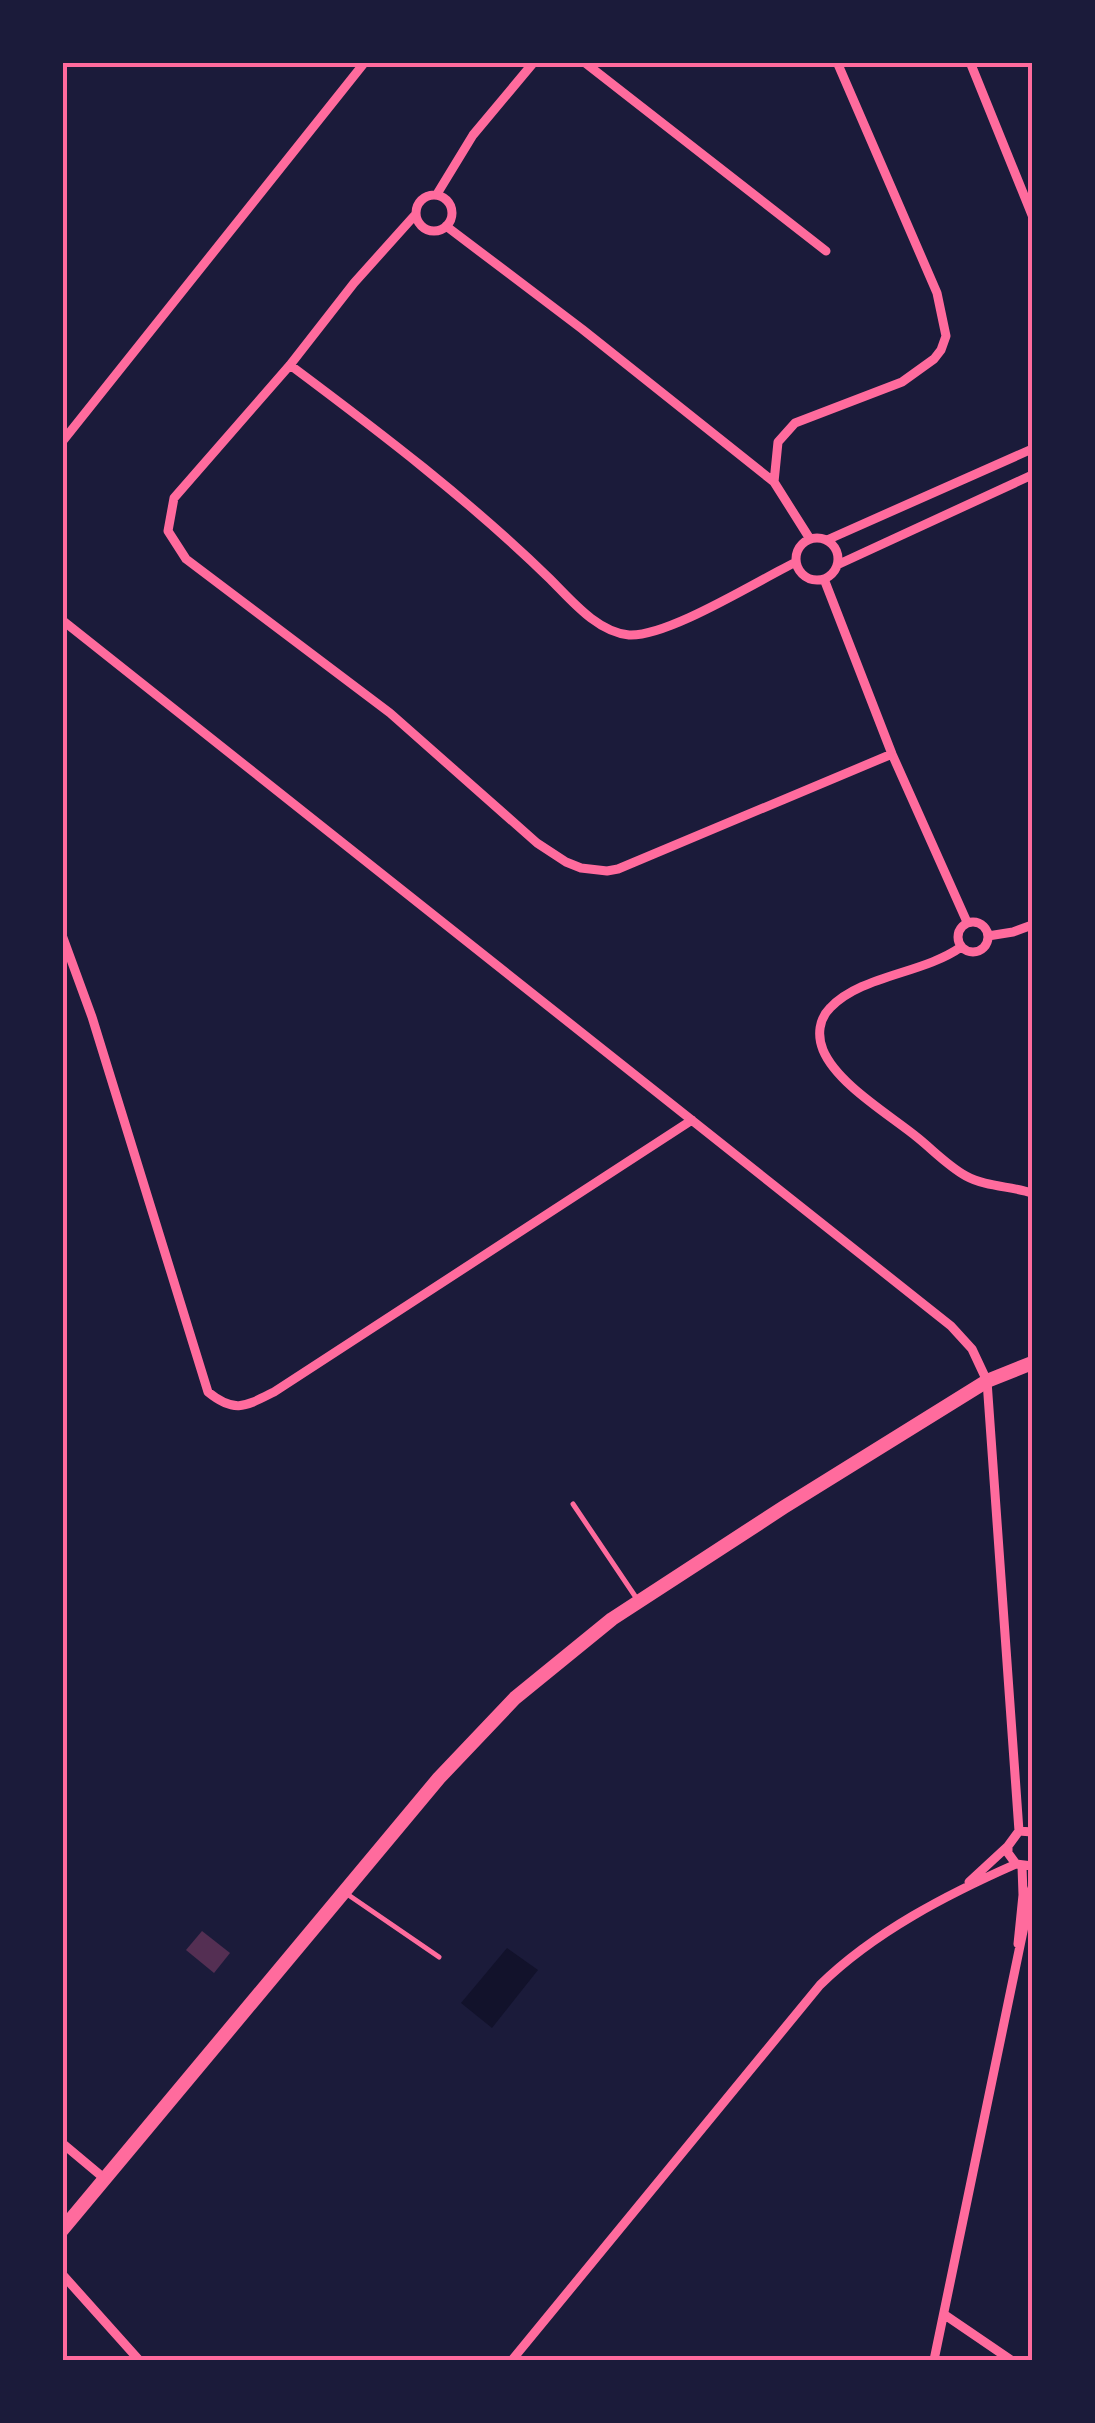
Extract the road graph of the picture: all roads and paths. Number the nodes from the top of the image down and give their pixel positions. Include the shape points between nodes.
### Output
1 (365, 62) edge
2 (534, 62) edge
3 (584, 62) edge
4 (838, 62) edge
5 (970, 62) edge
6 (437, 194) junction
7 (415, 214) junction
8 (1032, 215) edge
9 (446, 226) junction
10 (826, 251) dead end
11 (290, 366) junction
12 (62, 442) edge
13 (1032, 450) edge
14 (1021, 455) junction
15 (1032, 475) edge
16 (774, 482) junction
17 (810, 538) junction
18 (827, 540) junction
19 (796, 562) junction
20 (837, 565) junction
21 (824, 578) junction
22 (62, 620) edge
23 (892, 754) junction
24 (967, 922) junction
25 (1032, 925) edge
26 (62, 935) edge
27 (988, 936) junction
28 (961, 947) junction
29 (692, 1120) junction
30 (1032, 1193) edge
31 (1032, 1363) edge
32 (987, 1382) junction
33 (574, 1504) dead end
34 (639, 1602) junction
35 (1028, 1831) edge
36 (1008, 1846) junction
37 (1023, 1865) edge
38 (968, 1884) junction
39 (1032, 1888) edge
40 (344, 1892) junction
41 (439, 1957) dead end
42 (1017, 1957) junction
43 (62, 2143) edge
44 (105, 2179) junction
45 (62, 2230) edge
46 (62, 2274) edge
47 (945, 2315) junction
48 (139, 2360) edge
49 (512, 2360) edge
50 (934, 2360) edge
51 (1011, 2360) edge

1 - 12 street
2 - 6 street via 473,135
3 - 10 street
4 - 16 street via 936,292 946,336 934,359 902,382 795,423 778,442
5 - 8 street
6 - 7 street via 424,197
6 - 9 street via 452,207
7 - 9 street via 427,230
7 - 11 street
9 - 16 street
11 - 19 street via 425,466 611,631 643,634 669,626
11 - 23 street via 174,498 168,530 175,546 390,713 555,856 593,870 618,868
13 - 14 street
14 - 15 street
14 - 18 street
15 - 20 street
16 - 17 street
17 - 18 street
17 - 19 street via 796,552
18 - 20 street
19 - 21 street via 806,577
20 - 21 street
21 - 23 street
22 - 29 street
23 - 24 street
24 - 27 street via 983,925
24 - 28 street via 958,933
25 - 27 street
26 - 29 street via 208,1392 223,1404 248,1405 274,1392
27 - 28 street via 978,951
28 - 30 street via 836,1002 822,1019 823,1050 855,1088 954,1169
29 - 32 street via 951,1326 972,1349
31 - 32 main road
32 - 34 main road
32 - 35 street
33 - 34 lane
34 - 40 main road via 556,1663 478,1734
35 - 36 street
36 - 37 street via 1011,1860
36 - 38 street
37 - 38 street
37 - 42 street
38 - 49 street via 855,1955 820,1985
39 - 42 street
40 - 41 lane
40 - 44 main road
42 - 47 street
43 - 44 street
44 - 45 main road
46 - 48 street
47 - 50 street
47 - 51 street

